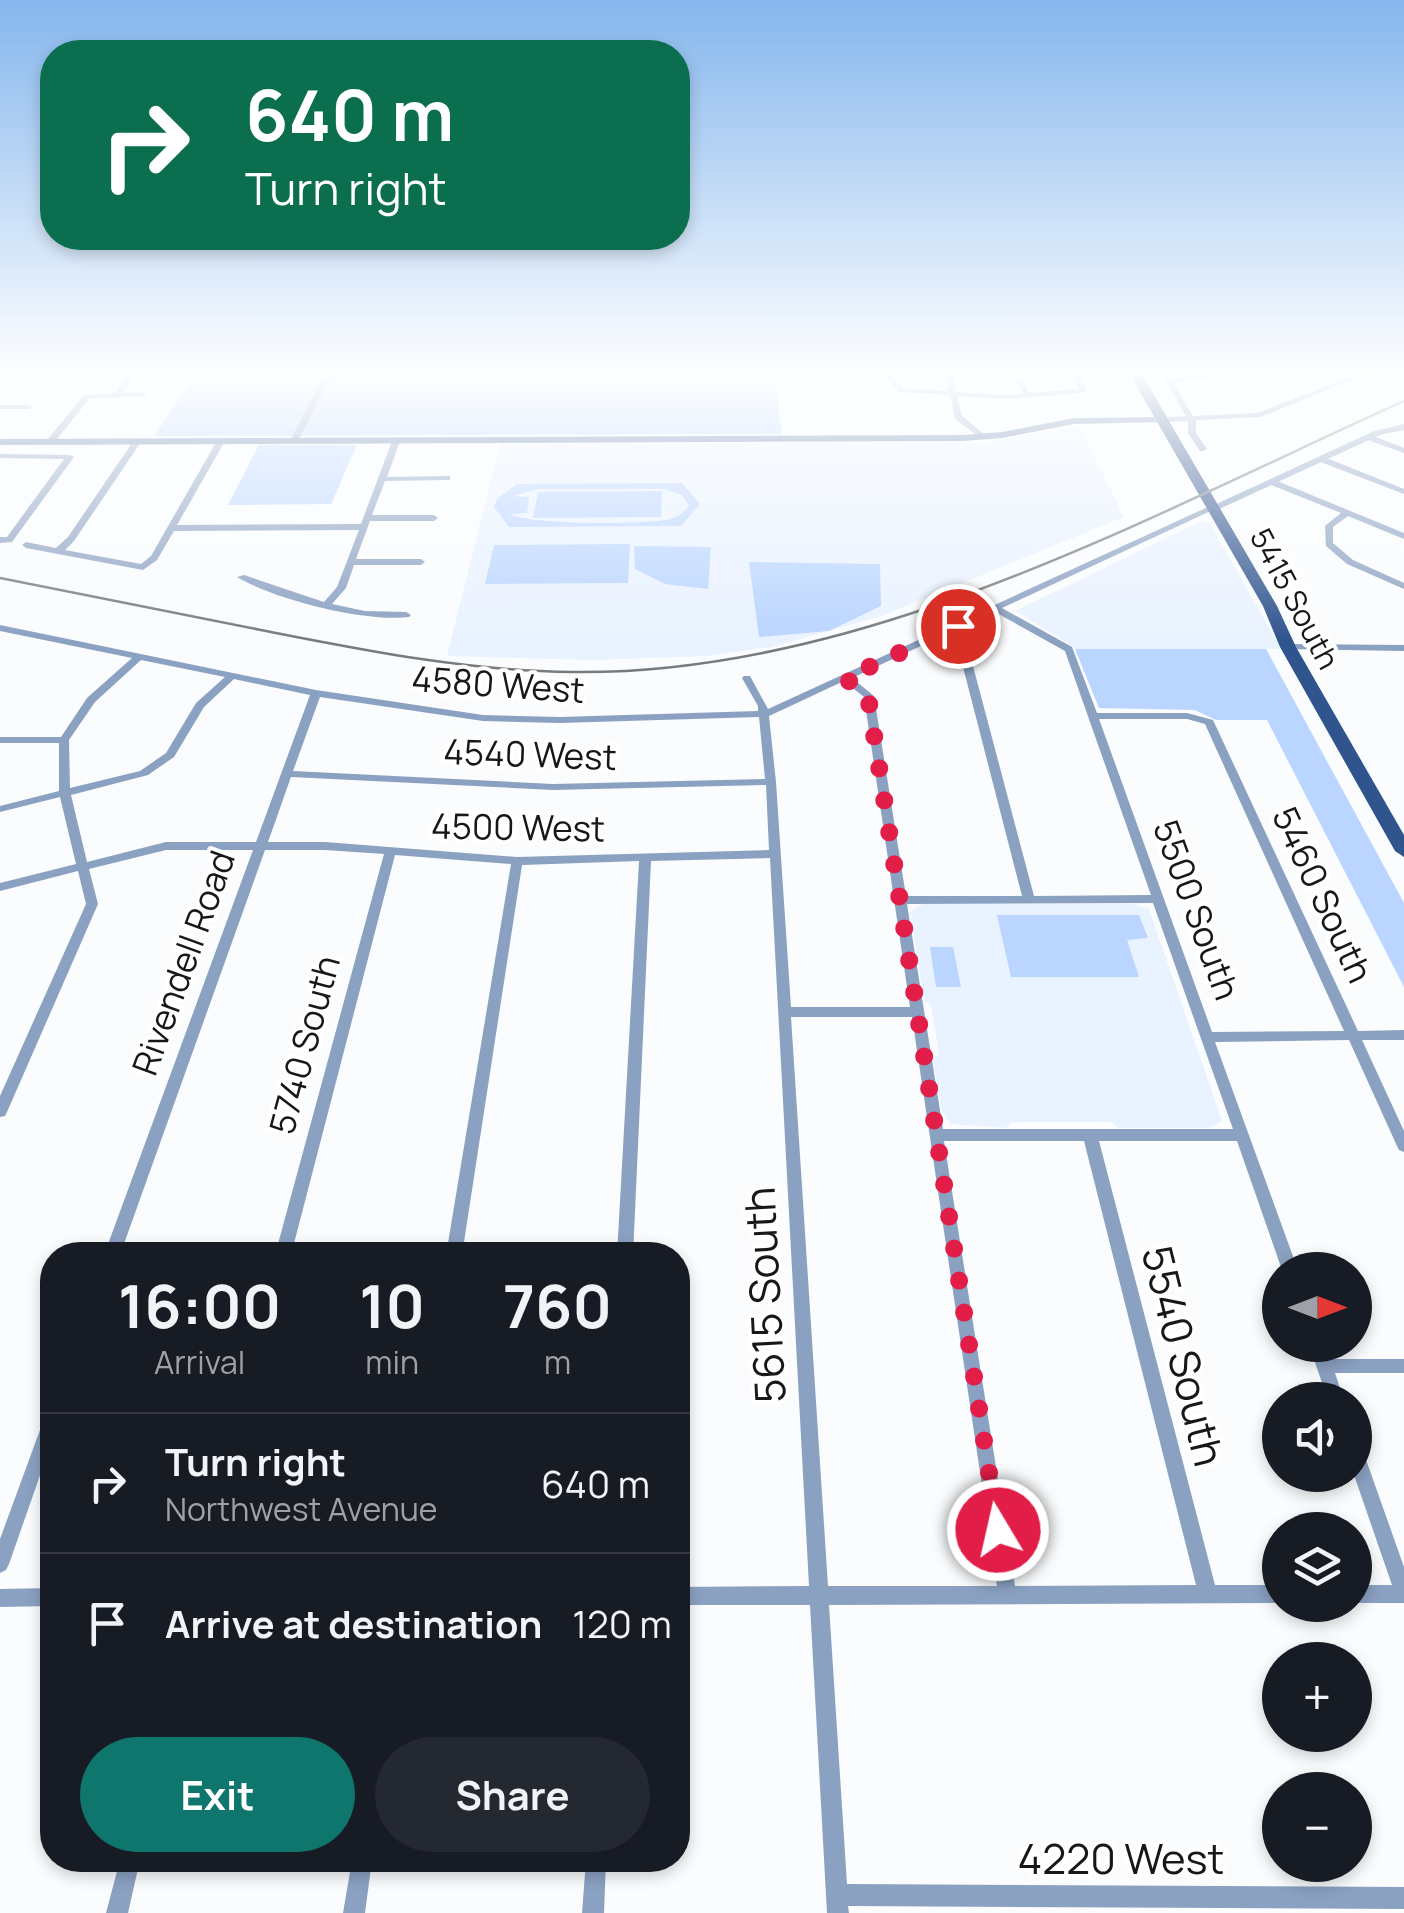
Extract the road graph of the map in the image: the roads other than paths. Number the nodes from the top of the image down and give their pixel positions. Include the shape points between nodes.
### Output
1 (65, 462) edge
2 (124, 462) edge
3 (209, 462) edge
4 (387, 462) edge
5 (1186, 462) edge
6 (1314, 462) edge
7 (1329, 462) edge
8 (381, 478) junction
9 (447, 478) dead end
10 (1272, 482) junction
11 (1404, 492) edge
12 (1214, 508) junction
13 (1347, 513) junction
14 (434, 518) dead end
15 (365, 522) junction
16 (172, 528) junction
17 (1404, 536) edge
18 (0, 540) edge
19 (26, 544) dead end
20 (58, 551) junction
21 (350, 562) junction
22 (422, 562) dead end
23 (242, 576) dead end
24 (1404, 586) edge
25 (328, 604) junction
26 (997, 608) junction
27 (406, 615) dead end
28 (0, 628) edge
29 (926, 641) junction
30 (1288, 647) junction
31 (1403, 649) edge
32 (140, 656) junction
33 (232, 676) junction
34 (747, 678) dead end
35 (845, 678) junction
36 (316, 693) junction
37 (764, 714) junction
38 (1092, 716) junction
39 (0, 740) edge
40 (64, 740) junction
41 (288, 774) junction
42 (771, 782) junction
43 (65, 794) junction
44 (0, 809) edge
45 (261, 846) junction
46 (1404, 851) edge
47 (390, 852) junction
48 (774, 854) junction
49 (646, 858) junction
50 (517, 861) junction
51 (84, 866) junction
52 (0, 887) edge
53 (901, 900) junction
54 (1030, 900) junction
55 (1158, 900) junction
56 (784, 1012) junction
57 (918, 1012) junction
58 (1354, 1035) junction
59 (1404, 1035) edge
60 (1207, 1036) junction
61 (0, 1112) edge
62 (936, 1135) junction
63 (1090, 1135) junction
64 (1242, 1135) junction
65 (1404, 1146) edge
66 (117, 1242) edge
67 (285, 1242) edge
68 (456, 1242) edge
69 (626, 1242) edge
70 (1284, 1252) edge
71 (1322, 1362) edge
72 (1324, 1366) junction
73 (1404, 1366) edge
74 (1330, 1382) edge
75 (40, 1452) edge
76 (1368, 1492) edge
77 (0, 1564) edge
78 (1404, 1593) edge
79 (1007, 1594) junction
80 (1208, 1594) junction
81 (1262, 1594) edge
82 (1372, 1594) edge
83 (817, 1595) junction
84 (690, 1596) edge
85 (40, 1597) edge
86 (0, 1598) edge
87 (127, 1872) edge
88 (360, 1872) edge
89 (595, 1872) edge
90 (1404, 1898) edge
91 (837, 1904) edge
92 (117, 1913) edge
93 (354, 1913) edge
94 (593, 1913) edge

1 - 18 street via 9,540
2 - 20 street
3 - 16 street
4 - 8 street
5 - 12 main road, 5415 South
6 - 10 street
7 - 11 street
8 - 9 street
8 - 15 street
10 - 12 street
10 - 13 street
12 - 26 street
12 - 30 main road, 5415 South
13 - 17 street
13 - 24 street via 1328,526 1328,544 1350,562
14 - 15 street
15 - 16 street
15 - 21 street
16 - 20 street via 143,567
19 - 20 street
21 - 22 street
21 - 25 street
23 - 25 street
25 - 27 street
26 - 29 street
26 - 38 street, 5500 South via 1069,649
28 - 32 street, 4580 West
29 - 35 street
29 - 54 street via 968,666
30 - 31 street
30 - 46 main road, 5415 South
32 - 33 street, 4580 West
32 - 40 street via 90,700
33 - 36 street, 4580 West
33 - 43 street via 200,705 170,755 127,779
34 - 37 street, 5615 South
35 - 37 street
35 - 53 street via 868,696
36 - 37 street, 4580 West via 484,718
36 - 41 street, Rivendell Road
37 - 42 street, 5615 South
38 - 55 street, 5500 South
38 - 58 street, 5460 South via 1195,716 1211,725
39 - 40 street
40 - 43 street
41 - 42 street, 4540 West via 537,786
41 - 45 street, Rivendell Road
42 - 48 street, 5615 South
43 - 44 street
43 - 51 street
45 - 47 street, 4500 West
45 - 51 street, 4500 West via 166,846
45 - 66 street, Rivendell Road
47 - 50 street, 4500 West
47 - 67 street, 5740 South
48 - 49 street, 4500 West
48 - 56 street, 5615 South
49 - 50 street, 4500 West
49 - 69 street
50 - 68 street
51 - 52 street, 4500 West
51 - 61 street via 92,904 86,923
53 - 54 street
53 - 57 street
54 - 55 street
55 - 60 street, 5500 South
56 - 57 street
56 - 83 street, 5615 South
57 - 62 street
58 - 59 street
58 - 60 street
58 - 65 street, 5460 South
60 - 64 street, 5500 South
62 - 63 street
62 - 79 street
63 - 64 street
63 - 80 street, 5540 South
64 - 70 street, 5500 South
71 - 72 street
72 - 73 street
72 - 74 street
75 - 77 street
76 - 78 street
78 - 82 street
79 - 80 street
79 - 83 street
80 - 81 street
83 - 84 street
83 - 91 street, 5615 South
85 - 86 street
87 - 92 street
88 - 93 street
89 - 94 street
90 - 91 street, 4220 West

